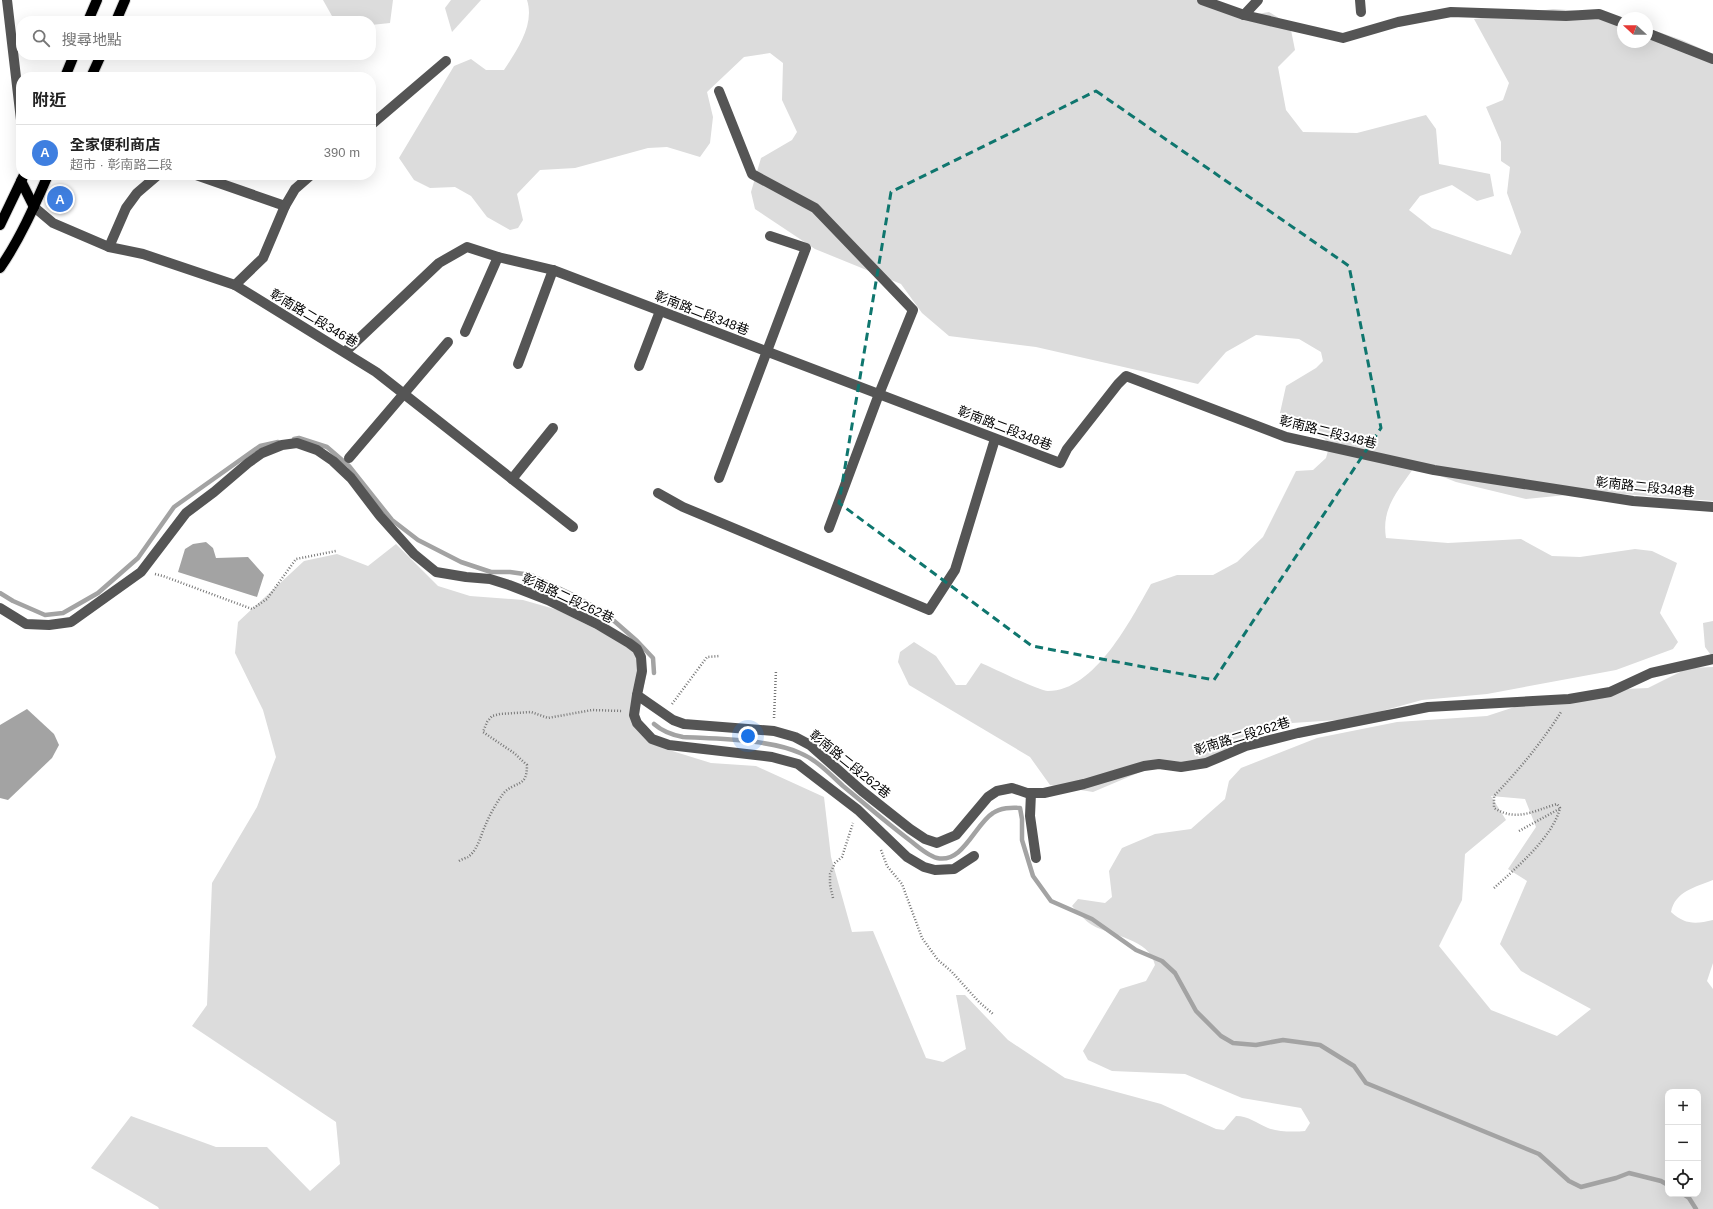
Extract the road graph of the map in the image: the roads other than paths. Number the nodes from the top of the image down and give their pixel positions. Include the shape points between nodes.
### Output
1 (7, 0) edge
2 (97, 0) edge
3 (125, 0) edge
4 (1202, 0) edge
5 (1258, 0) edge
6 (1360, 0) edge
7 (1361, 12) dead end
8 (1244, 14) junction
9 (90, 16) edge
10 (118, 16) edge
11 (1617, 21) edge
12 (1653, 35) edge
13 (1713, 59) edge
14 (72, 60) edge
15 (99, 60) edge
16 (446, 60) dead end
17 (67, 72) edge
18 (94, 72) edge
19 (16, 77) edge
20 (719, 91) dead end
21 (376, 121) edge
22 (21, 180) edge
23 (23, 180) edge
24 (46, 180) edge
25 (152, 180) edge
26 (210, 180) edge
27 (306, 180) edge
28 (285, 206) junction
29 (34, 207) junction
30 (0, 225) edge
31 (770, 236) dead end
32 (109, 248) junction
33 (498, 257) junction
34 (0, 268) edge
35 (553, 270) junction
36 (235, 285) junction
37 (660, 311) junction
38 (465, 332) dead end
39 (448, 342) dead end
40 (766, 351) junction
41 (345, 352) junction
42 (518, 364) dead end
43 (639, 366) dead end
44 (879, 394) junction
45 (404, 395) junction
46 (553, 428) dead end
47 (995, 439) junction
48 (349, 458) dead end
49 (719, 478) dead end
50 (512, 479) junction
51 (658, 493) dead end
52 (1713, 507) edge
53 (573, 527) dead end
54 (829, 528) dead end
55 (0, 608) edge
56 (1713, 659) edge
57 (637, 695) junction
58 (1031, 793) junction
59 (974, 856) dead end
60 (1036, 858) dead end

1 - 19 street
2 - 9 main road
3 - 10 main road
4 - 8 street
5 - 8 street
6 - 7 street
8 - 11 street via 1343,38 1398,22 1451,12 1566,16 1599,14
12 - 13 street
14 - 17 main road
15 - 18 main road
16 - 21 street
20 - 44 street via 752,174 815,208 913,310
22 - 30 main road
23 - 29 main road, 彰南路二段346巷
24 - 29 main road
25 - 32 street via 126,208
26 - 28 street
27 - 28 street
28 - 36 street via 263,258
29 - 32 street, 彰南路二段346巷 via 52,223
29 - 34 main road
31 - 40 street via 806,248
32 - 36 street, 彰南路二段346巷 via 143,254
33 - 35 street, 彰南路二段348巷
33 - 38 street
33 - 41 street, 彰南路二段348巷 via 467,247 439,263
35 - 37 street, 彰南路二段348巷
35 - 42 street
36 - 41 street, 彰南路二段346巷
37 - 40 street, 彰南路二段348巷
37 - 43 street
39 - 45 street
40 - 44 street, 彰南路二段348巷
40 - 49 street
41 - 45 street, 彰南路二段346巷 via 376,372
44 - 47 street, 彰南路二段348巷
44 - 54 street
45 - 48 street
45 - 50 street, 彰南路二段346巷
46 - 50 street
47 - 51 street via 955,570 929,610 683,507
47 - 52 street, 彰南路二段348巷 via 1060,463 1067,449 1126,376 1286,437 1315,444 1434,470 1633,501
50 - 53 street, 彰南路二段346巷
55 - 57 street, 彰南路二段262巷 via 26,624 49,625 71,622 141,572 186,513 262,453 282,445 297,444 317,450 333,461 351,478 414,554 436,572 490,579 516,587 598,624 629,643 641,657 642,671
56 - 58 street, 彰南路二段262巷 via 1651,673 1610,692 1569,699 1428,707 1246,746 1206,763 1181,767 1159,764 1144,766 1061,790
57 - 58 street, 彰南路二段262巷 via 673,720 684,724 774,731 795,737 810,745 910,829 937,843 956,835 988,797 997,791 1012,788
57 - 59 street via 634,715 637,723 652,739 669,745 772,757 798,764 858,810 907,857 924,867 935,870 954,869
58 - 60 street via 1030,816

